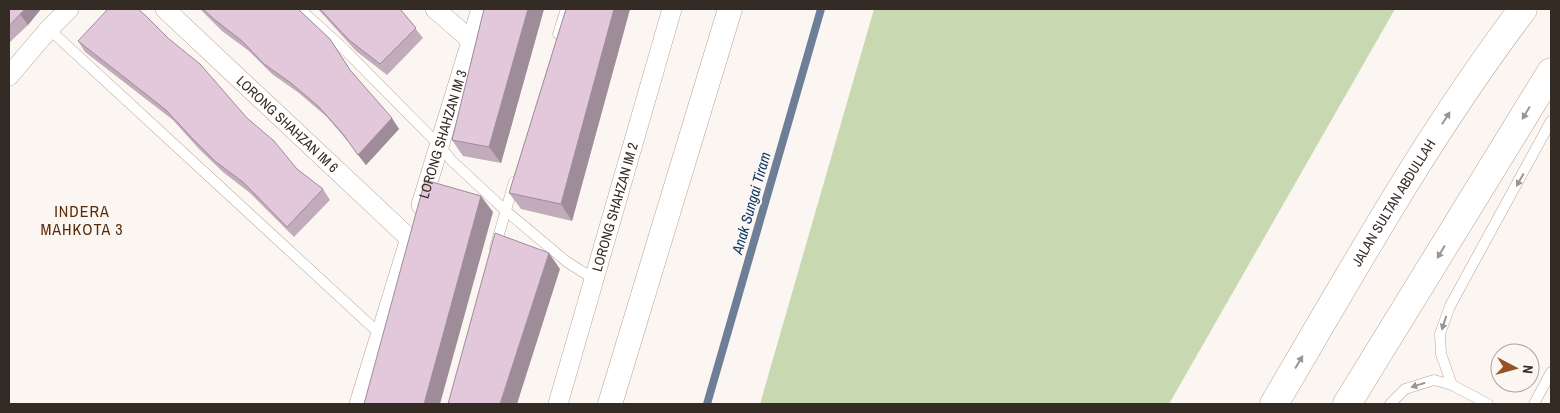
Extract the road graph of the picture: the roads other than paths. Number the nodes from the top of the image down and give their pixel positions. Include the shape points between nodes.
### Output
1 (69, 9) edge
2 (165, 9) edge
3 (300, 9) edge
4 (434, 9) edge
5 (481, 9) edge
6 (566, 9) edge
7 (672, 9) edge
8 (730, 9) edge
9 (1523, 9) edge
10 (49, 29) junction
11 (472, 41) junction
12 (555, 46) edge
13 (1551, 72) edge
14 (9, 76) edge
15 (1551, 121) edge
16 (439, 145) junction
17 (517, 174) edge
18 (506, 211) junction
19 (410, 239) junction
20 (492, 257) edge
21 (594, 279) junction
22 (381, 334) junction
23 (1551, 372) edge
24 (1452, 385) junction
25 (1547, 389) edge
26 (359, 404) edge
27 (558, 404) edge
28 (610, 404) edge
29 (1274, 404) edge
30 (1348, 404) edge
31 (1390, 404) edge
32 (1488, 404) edge
33 (1534, 404) edge

1 - 10 street
2 - 19 street, LORONG SHAHZAN IM 6
3 - 16 lane
4 - 11 street
5 - 11 street, LORONG SHAHZAN IM 3
6 - 12 lane
7 - 21 street, LORONG SHAHZAN IM 2
8 - 28 street
29 -> 9 main road, JALAN SULTAN ABDULLAH via 1407,178
10 - 14 street
10 - 22 lane
11 - 16 street, LORONG SHAHZAN IM 3
13 -> 30 main road
15 -> 24 lane via 1450,306 1440,334 1441,354
16 - 18 lane
16 - 19 street, LORONG SHAHZAN IM 3
17 - 18 lane
18 - 20 lane
18 - 21 lane via 567,262
19 - 22 street, LORONG SHAHZAN IM 3
21 - 27 street, LORONG SHAHZAN IM 2
22 - 26 street, LORONG SHAHZAN IM 3
23 - 25 lane
24 -> 31 lane via 1434,380 1405,389
24 - 32 lane
25 - 33 lane

